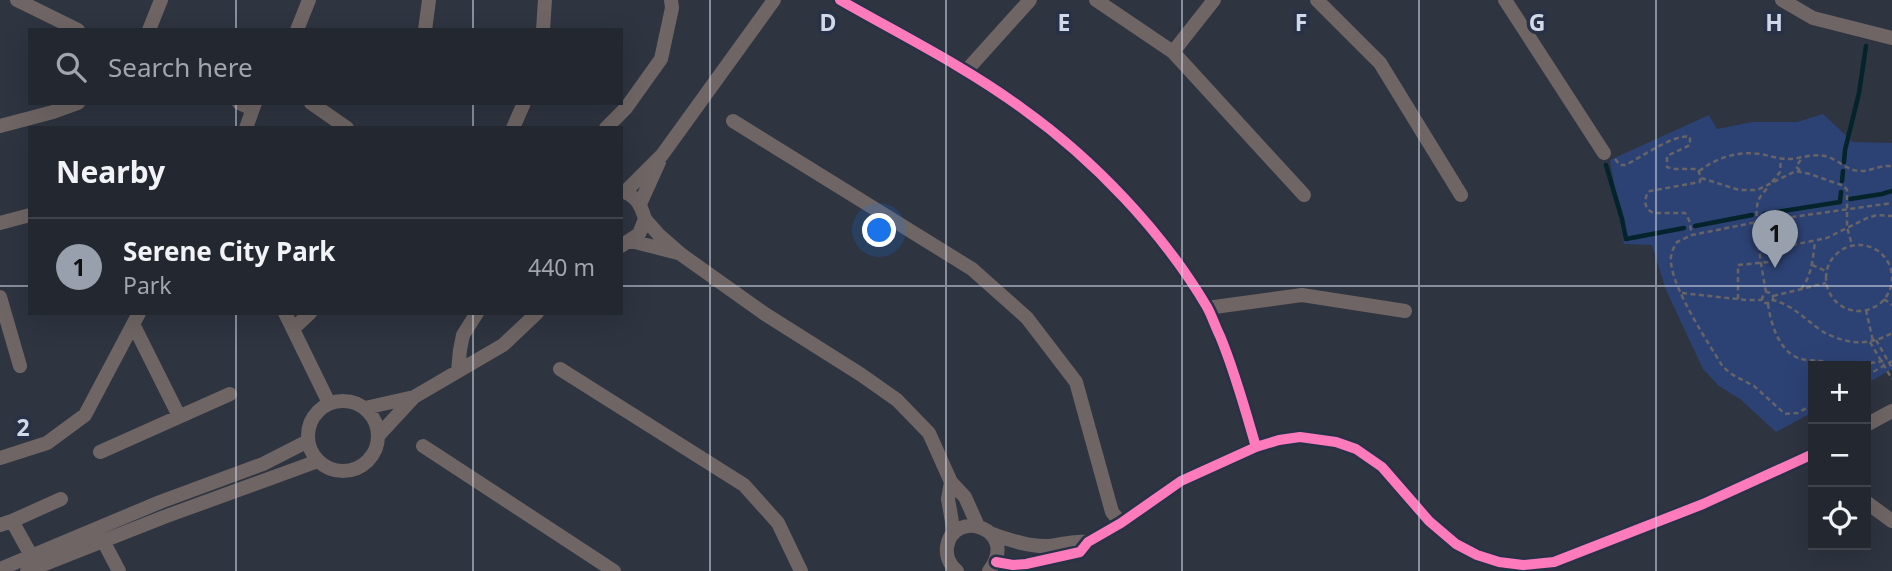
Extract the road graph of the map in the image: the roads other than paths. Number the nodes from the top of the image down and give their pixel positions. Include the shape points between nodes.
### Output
1 (17, 0) edge
2 (162, 0) edge
3 (309, 0) edge
4 (429, 0) edge
5 (545, 0) edge
6 (671, 0) edge
7 (774, 0) edge
8 (840, 0) edge
9 (1030, 0) edge
10 (1096, 0) edge
11 (1214, 0) edge
12 (1317, 0) edge
13 (1505, 0) edge
14 (1783, 0) edge
15 (74, 28) edge
16 (150, 28) edge
17 (298, 28) edge
18 (425, 28) edge
19 (543, 28) edge
20 (1892, 38) edge
21 (1173, 52) junction
22 (967, 71) junction
23 (72, 105) edge
24 (249, 105) edge
25 (314, 105) edge
26 (523, 105) edge
27 (733, 121) dead end
28 (0, 126) edge
29 (246, 126) edge
30 (344, 126) edge
31 (514, 126) edge
32 (608, 126) edge
33 (1604, 153) road end
34 (662, 155) junction
35 (623, 191) edge
36 (1304, 195) dead end
37 (1461, 195) dead end
38 (640, 204) junction
39 (28, 216) edge
40 (645, 219) junction
41 (0, 223) edge
42 (626, 244) edge
43 (682, 255) junction
44 (0, 297) edge
45 (1208, 308) junction
46 (1405, 311) dead end
47 (286, 315) edge
48 (308, 315) edge
49 (535, 315) edge
50 (136, 318) edge
51 (467, 320) edge
52 (293, 329) junction
53 (20, 366) dead end
54 (560, 369) dead end
55 (458, 371) junction
56 (230, 394) dead end
57 (414, 397) junction
58 (329, 403) junction
59 (365, 408) junction
60 (1892, 411) edge
61 (179, 416) junction
62 (1868, 424) edge
63 (378, 436) junction
64 (308, 441) junction
65 (423, 446) dead end
66 (1256, 447) junction
67 (100, 452) dead end
68 (0, 458) edge
69 (1808, 458) edge
70 (318, 461) junction
71 (951, 482) junction
72 (61, 499) dead end
73 (1871, 506) edge
74 (1892, 521) edge
75 (6, 523) edge
76 (1121, 523) junction
77 (978, 526) junction
78 (954, 533) junction
79 (100, 534) junction
80 (992, 534) junction
81 (1088, 542) junction
82 (29, 564) edge
83 (992, 567) edge
84 (0, 569) edge
85 (954, 570) edge
86 (119, 571) edge
87 (614, 571) edge
88 (801, 571) edge

1 - 15 street
2 - 16 street
3 - 17 street
4 - 18 street
5 - 19 street
6 - 32 street via 661,59
7 - 34 street
8 - 22 street
9 - 22 street
10 - 21 street
11 - 21 street
12 - 37 street via 1380,63
13 - 33 street
14 - 20 street via 1813,19
21 - 36 street
22 - 45 street via 1066,143 1125,199 1169,251
23 - 28 street
24 - 29 street
25 - 30 street
26 - 31 street
27 - 76 street via 972,269 1027,317 1076,382 1112,512
34 - 35 street
34 - 38 street
35 - 38 street
38 - 40 street
39 - 41 street
40 - 42 street via 639,234
40 - 43 street
42 - 43 street
43 - 71 street via 897,400 929,433
44 - 53 street
45 - 46 street via 1302,295
45 - 66 street via 1238,382
47 - 52 street
48 - 52 street
49 - 55 street via 503,345
50 - 61 street
50 - 68 street via 85,415 47,443
51 - 55 street
52 - 58 street
54 - 88 street via 744,485 778,523
55 - 57 street
56 - 61 street
57 - 59 street
57 - 63 street
58 - 59 street via 347,401
58 - 64 street via 314,415
59 - 63 street via 377,425
60 - 62 street
61 - 67 street
63 - 70 street via 370,458 351,470 339,471
64 - 70 street
64 - 79 street via 263,464 160,502
65 - 87 street
66 - 69 street via 1300,437 1356,449 1382,467 1429,521 1456,544 1499,562 1523,565 1554,562
66 - 76 street via 1181,481
70 - 79 street
71 - 77 street via 965,497
71 - 78 street via 948,499
72 - 75 street
73 - 74 street
75 - 82 street
76 - 81 street
77 - 78 street via 965,526
77 - 80 street
78 - 85 street via 946,551
79 - 82 street
79 - 86 street
80 - 81 street via 1031,545
80 - 83 street via 998,553
81 - 83 street via 1080,552
82 - 84 street

